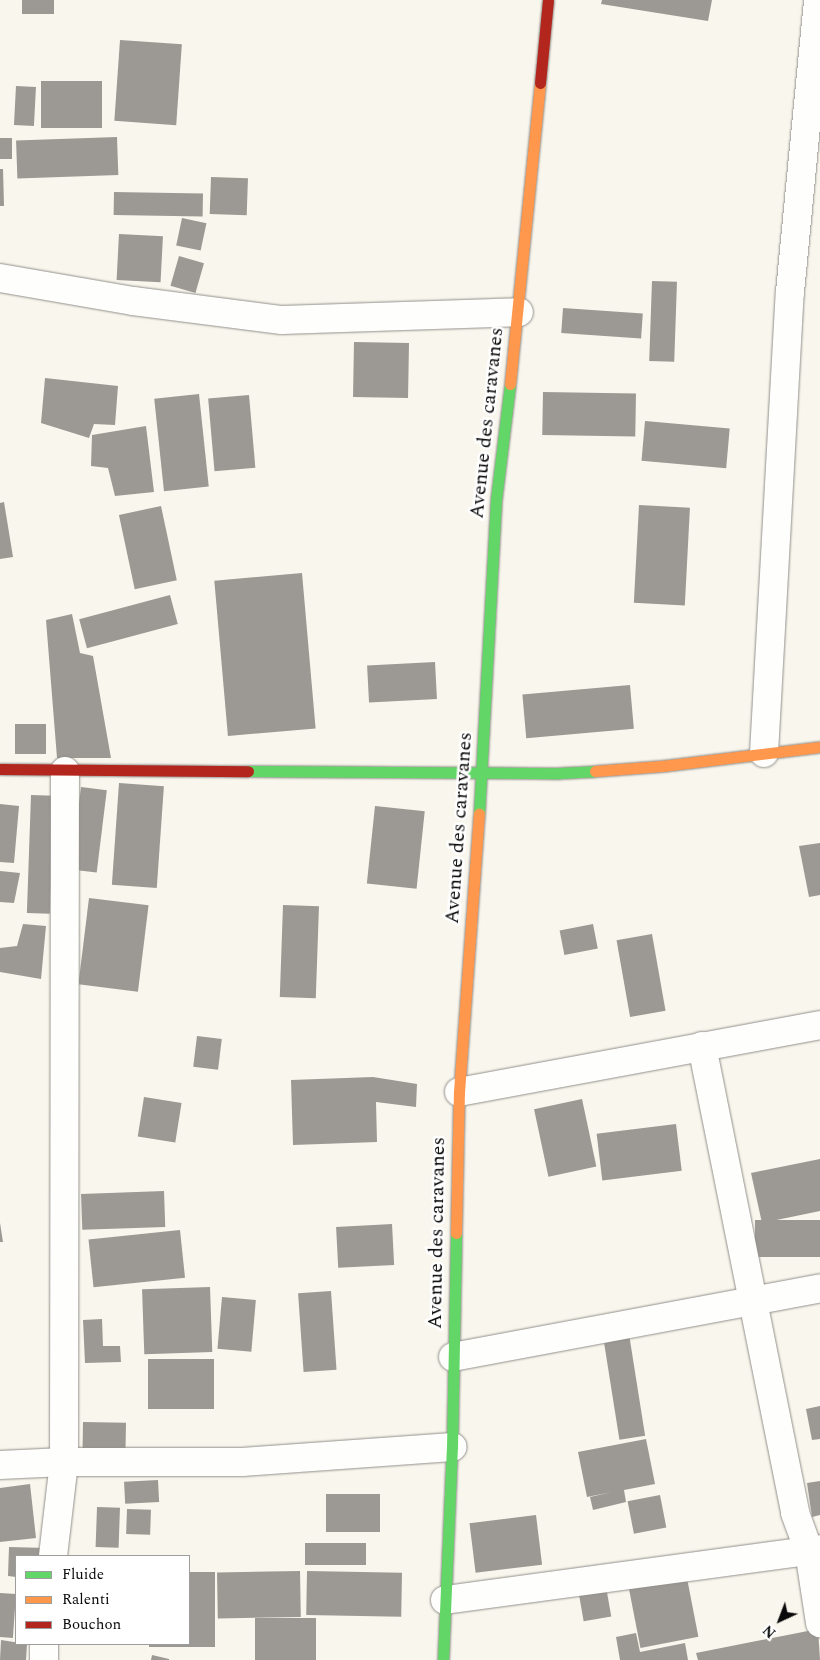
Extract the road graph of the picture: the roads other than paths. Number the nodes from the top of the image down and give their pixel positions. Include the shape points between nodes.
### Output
1 (548, 0) edge
2 (818, 0) edge
3 (0, 278) edge
4 (519, 312) junction
5 (820, 748) edge
6 (764, 753) junction
7 (0, 769) edge
8 (65, 771) junction
9 (482, 772) junction
10 (820, 1025) edge
11 (702, 1046) junction
12 (459, 1092) junction
13 (820, 1288) edge
14 (754, 1300) junction
15 (453, 1357) junction
16 (452, 1447) junction
17 (64, 1462) junction
18 (0, 1465) edge
19 (814, 1550) edge
20 (54, 1555) edge
21 (445, 1600) junction
22 (820, 1623) edge
23 (44, 1645) edge
24 (44, 1660) edge
25 (444, 1660) edge

1 - 4 street, Avenue des caravanes
2 - 6 street via 790,292
3 - 4 street via 133,301 282,320
4 - 9 street, Avenue des caravanes via 496,500
5 - 6 street
6 - 9 street via 662,766 560,773
7 - 8 street
8 - 9 street
8 - 17 street
9 - 12 street, Avenue des caravanes
10 - 11 street
11 - 12 street
11 - 14 street
12 - 15 street, Avenue des caravanes
13 - 14 street
14 - 15 street
14 - 19 street via 795,1513
15 - 16 street, Avenue des caravanes
16 - 17 street via 242,1462
16 - 21 street, Avenue des caravanes
17 - 18 street
17 - 20 street
19 - 21 street
19 - 22 street
21 - 25 street, Avenue des caravanes
23 - 24 street

